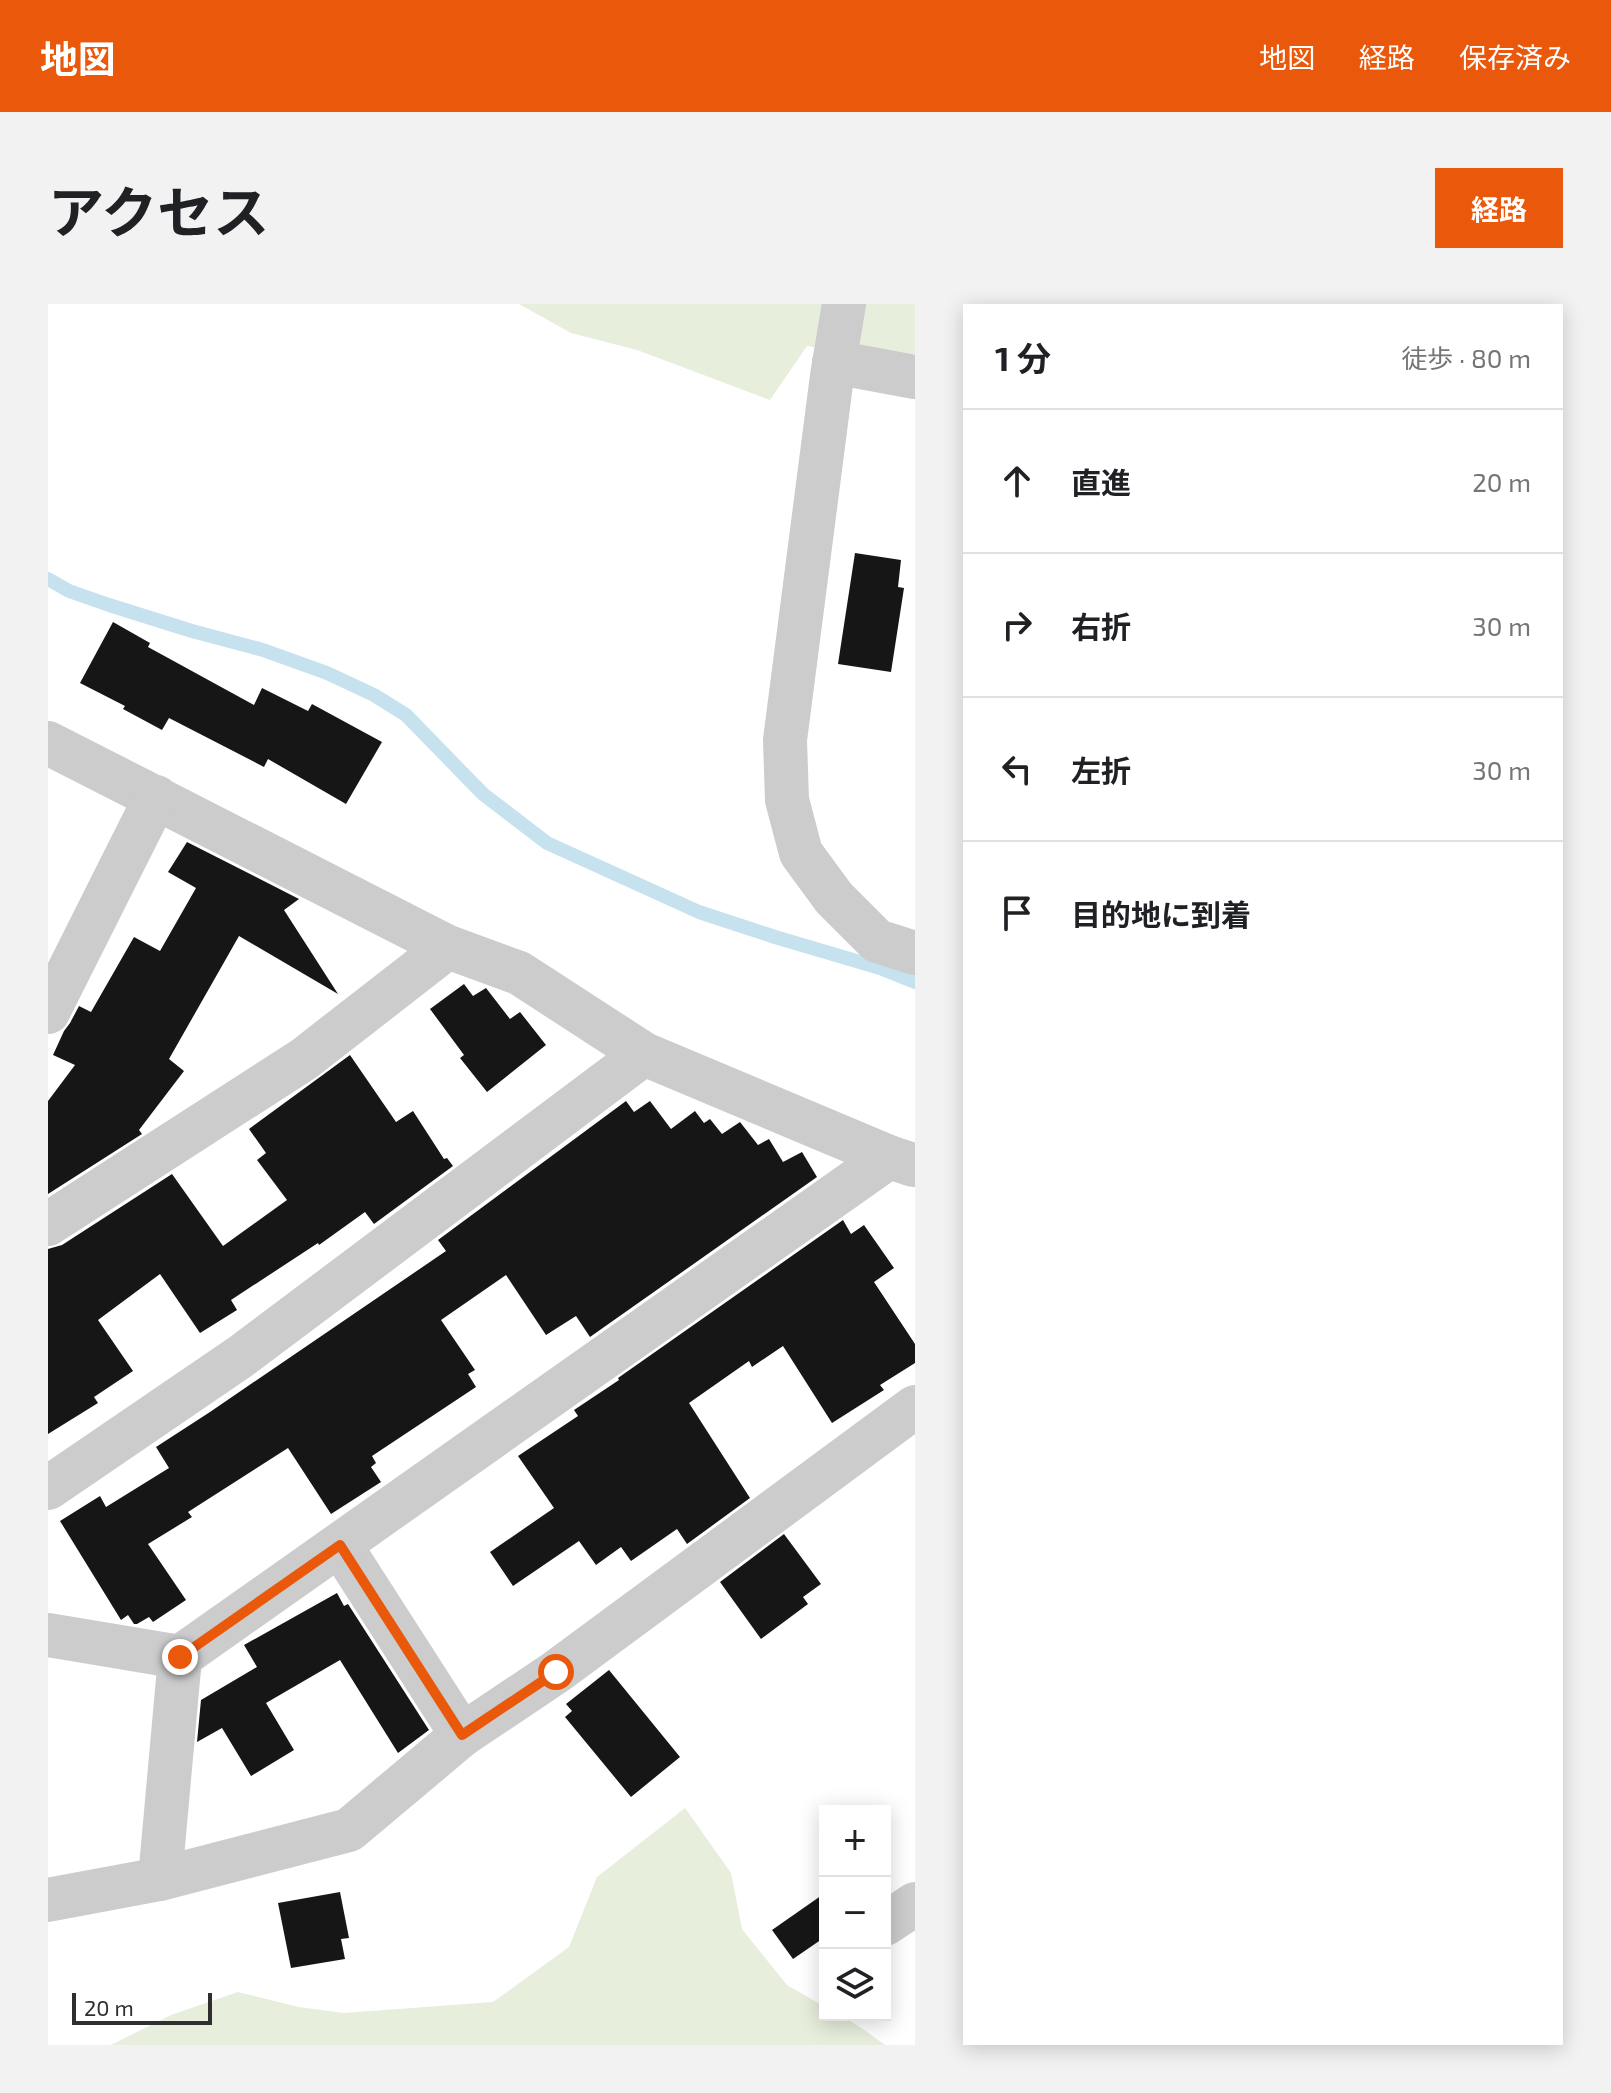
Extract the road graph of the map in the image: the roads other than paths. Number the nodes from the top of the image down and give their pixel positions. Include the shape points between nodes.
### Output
1 (844, 304) edge
2 (834, 362) junction
3 (915, 377) edge
4 (48, 743) edge
5 (156, 797) junction
6 (448, 947) junction
7 (915, 953) edge
8 (53, 991) edge
9 (644, 1054) junction
10 (902, 1161) edge
11 (48, 1224) edge
12 (915, 1407) edge
13 (48, 1488) edge
14 (340, 1545) junction
15 (48, 1635) edge
16 (180, 1657) junction
17 (462, 1735) junction
18 (160, 1879) junction
19 (48, 1900) edge
20 (915, 1904) edge
21 (891, 1920) edge

1 - 2 street
2 - 3 street
2 - 7 street via 785,740 787,800 801,853 834,898 877,941
4 - 5 street
5 - 6 street
5 - 8 street
6 - 9 street via 519,973
6 - 11 street via 304,1059
9 - 10 street
9 - 13 street via 240,1357
10 - 14 street
12 - 17 street via 556,1672
14 - 16 street
14 - 17 street
15 - 16 street
16 - 18 street
17 - 18 street via 349,1830
18 - 19 street
20 - 21 street

